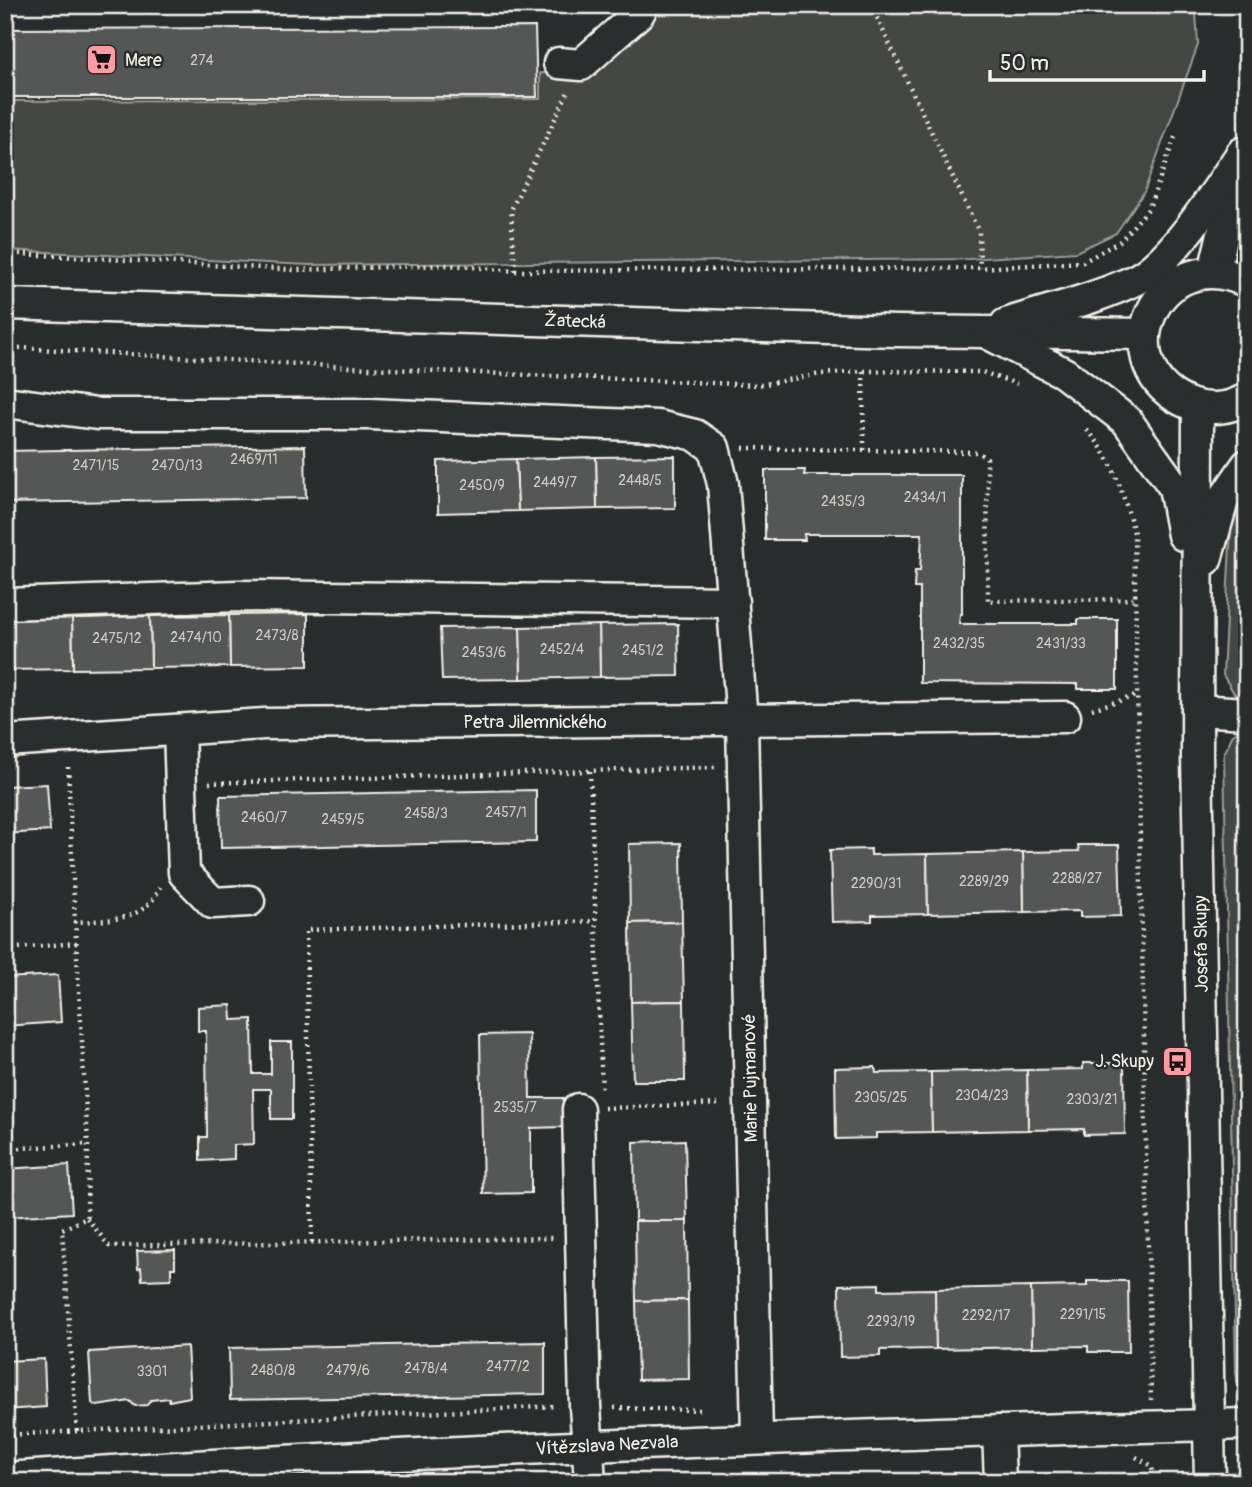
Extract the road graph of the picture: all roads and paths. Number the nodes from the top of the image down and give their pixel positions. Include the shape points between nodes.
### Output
1 (643, 5) edge
2 (871, 5) edge
3 (570, 64) joint
4 (1175, 137) dead end
5 (1245, 154) edge
6 (5, 253) edge
7 (980, 268) junction
8 (515, 271) junction
9 (1214, 272) junction
10 (1247, 282) edge
11 (5, 304) edge
12 (984, 332) junction
13 (1144, 334) junction
14 (5, 347) edge
15 (863, 372) junction
16 (1029, 388) dead end
17 (1247, 398) edge
18 (5, 402) edge
19 (1198, 407) junction
20 (1084, 426) dead end
21 (714, 447) junction
22 (864, 450) junction
23 (1247, 465) edge
24 (1195, 597) junction
25 (1137, 599) junction
26 (733, 602) junction
27 (5, 604) edge
28 (1139, 695) junction
29 (1197, 710) junction
30 (1247, 713) edge
31 (1065, 717) joint
32 (742, 720) junction
33 (179, 730) junction
34 (5, 741) edge
35 (80, 766) dead end
36 (68, 767) junction
37 (719, 767) dead end
38 (55, 768) dead end
39 (590, 771) junction
40 (214, 783) dead end
41 (163, 881) dead end
42 (249, 901) dead end
43 (595, 921) junction
44 (75, 922) junction
45 (77, 943) junction
46 (5, 949) edge
47 (729, 1104) dead end
48 (628, 1107) dead end
49 (590, 1108) joint
50 (88, 1144) junction
51 (5, 1149) edge
52 (87, 1218) junction
53 (580, 1237) junction
54 (312, 1241) junction
55 (585, 1406) junction
56 (712, 1410) dead end
57 (1247, 1424) edge
58 (1210, 1425) junction
59 (1128, 1427) junction
60 (77, 1431) junction
61 (998, 1431) junction
62 (5, 1435) edge
63 (757, 1437) junction
64 (590, 1446) junction
65 (5, 1478) edge
66 (590, 1482) edge
67 (1000, 1482) edge
68 (1154, 1482) edge
69 (1210, 1482) edge

1 - 3 street via 639,13
2 - 7 path via 979,232
3 - 8 path via 512,210
4 - 7 path via 1149,208 1120,241 1083,262
5 - 9 street
5 - 12 street via 1171,249 1140,277
6 - 8 path via 295,270 450,265
7 - 8 path
9 - 10 street
9 - 13 street via 1194,274 1175,283 1149,314
11 - 12 street, Žatecká
12 - 13 street, Žatecká
12 - 24 street via 1064,373 1127,421 1174,487
13 - 19 street via 1152,372 1171,394
14 - 15 path via 759,386 821,374
15 - 16 path via 982,372
15 - 22 path
17 - 19 street via 1219,408
18 - 21 street via 97,414 370,414 658,426 695,435
19 - 24 street, Josefa Skupy
20 - 25 path via 1111,467 1126,503 1135,533
21 - 22 path
21 - 26 street, Marie Pujmanové via 723,484
22 - 25 path via 976,452 988,458 988,601
23 - 24 street via 1223,500
24 - 29 street, Josefa Skupy
25 - 28 path
26 - 27 street via 238,596
26 - 32 street, Marie Pujmanové
28 - 31 path
28 - 59 path via 1152,1405 1128,1410
29 - 30 street
29 - 58 street, Josefa Skupy
31 - 32 street, Petra Jilemnického
32 - 33 street, Petra Jilemnického via 264,724
32 - 63 street, Marie Pujmanové
33 - 34 street, Petra Jilemnického
33 - 42 street via 184,873 213,903
35 - 36 path
36 - 38 path
36 - 44 path
37 - 39 path
39 - 40 path
39 - 43 path
41 - 44 path via 155,899 124,919
43 - 49 path
43 - 54 path via 306,930
44 - 45 path
45 - 46 path
45 - 50 path
47 - 48 path
49 - 53 street
50 - 51 path
50 - 52 path
52 - 54 path via 109,1246
52 - 60 path via 62,1229
53 - 54 path
53 - 55 street
55 - 56 path
55 - 60 path
55 - 64 street
57 - 58 street, Vítězslava Nezvala
58 - 59 street, Vítězslava Nezvala
58 - 69 street, Josefa Skupy
59 - 61 street, Vítězslava Nezvala
59 - 68 path via 1127,1452 1152,1466
60 - 62 path
61 - 63 street, Vítězslava Nezvala
61 - 67 street
63 - 64 street, Vítězslava Nezvala
64 - 65 street, Vítězslava Nezvala
64 - 66 street

